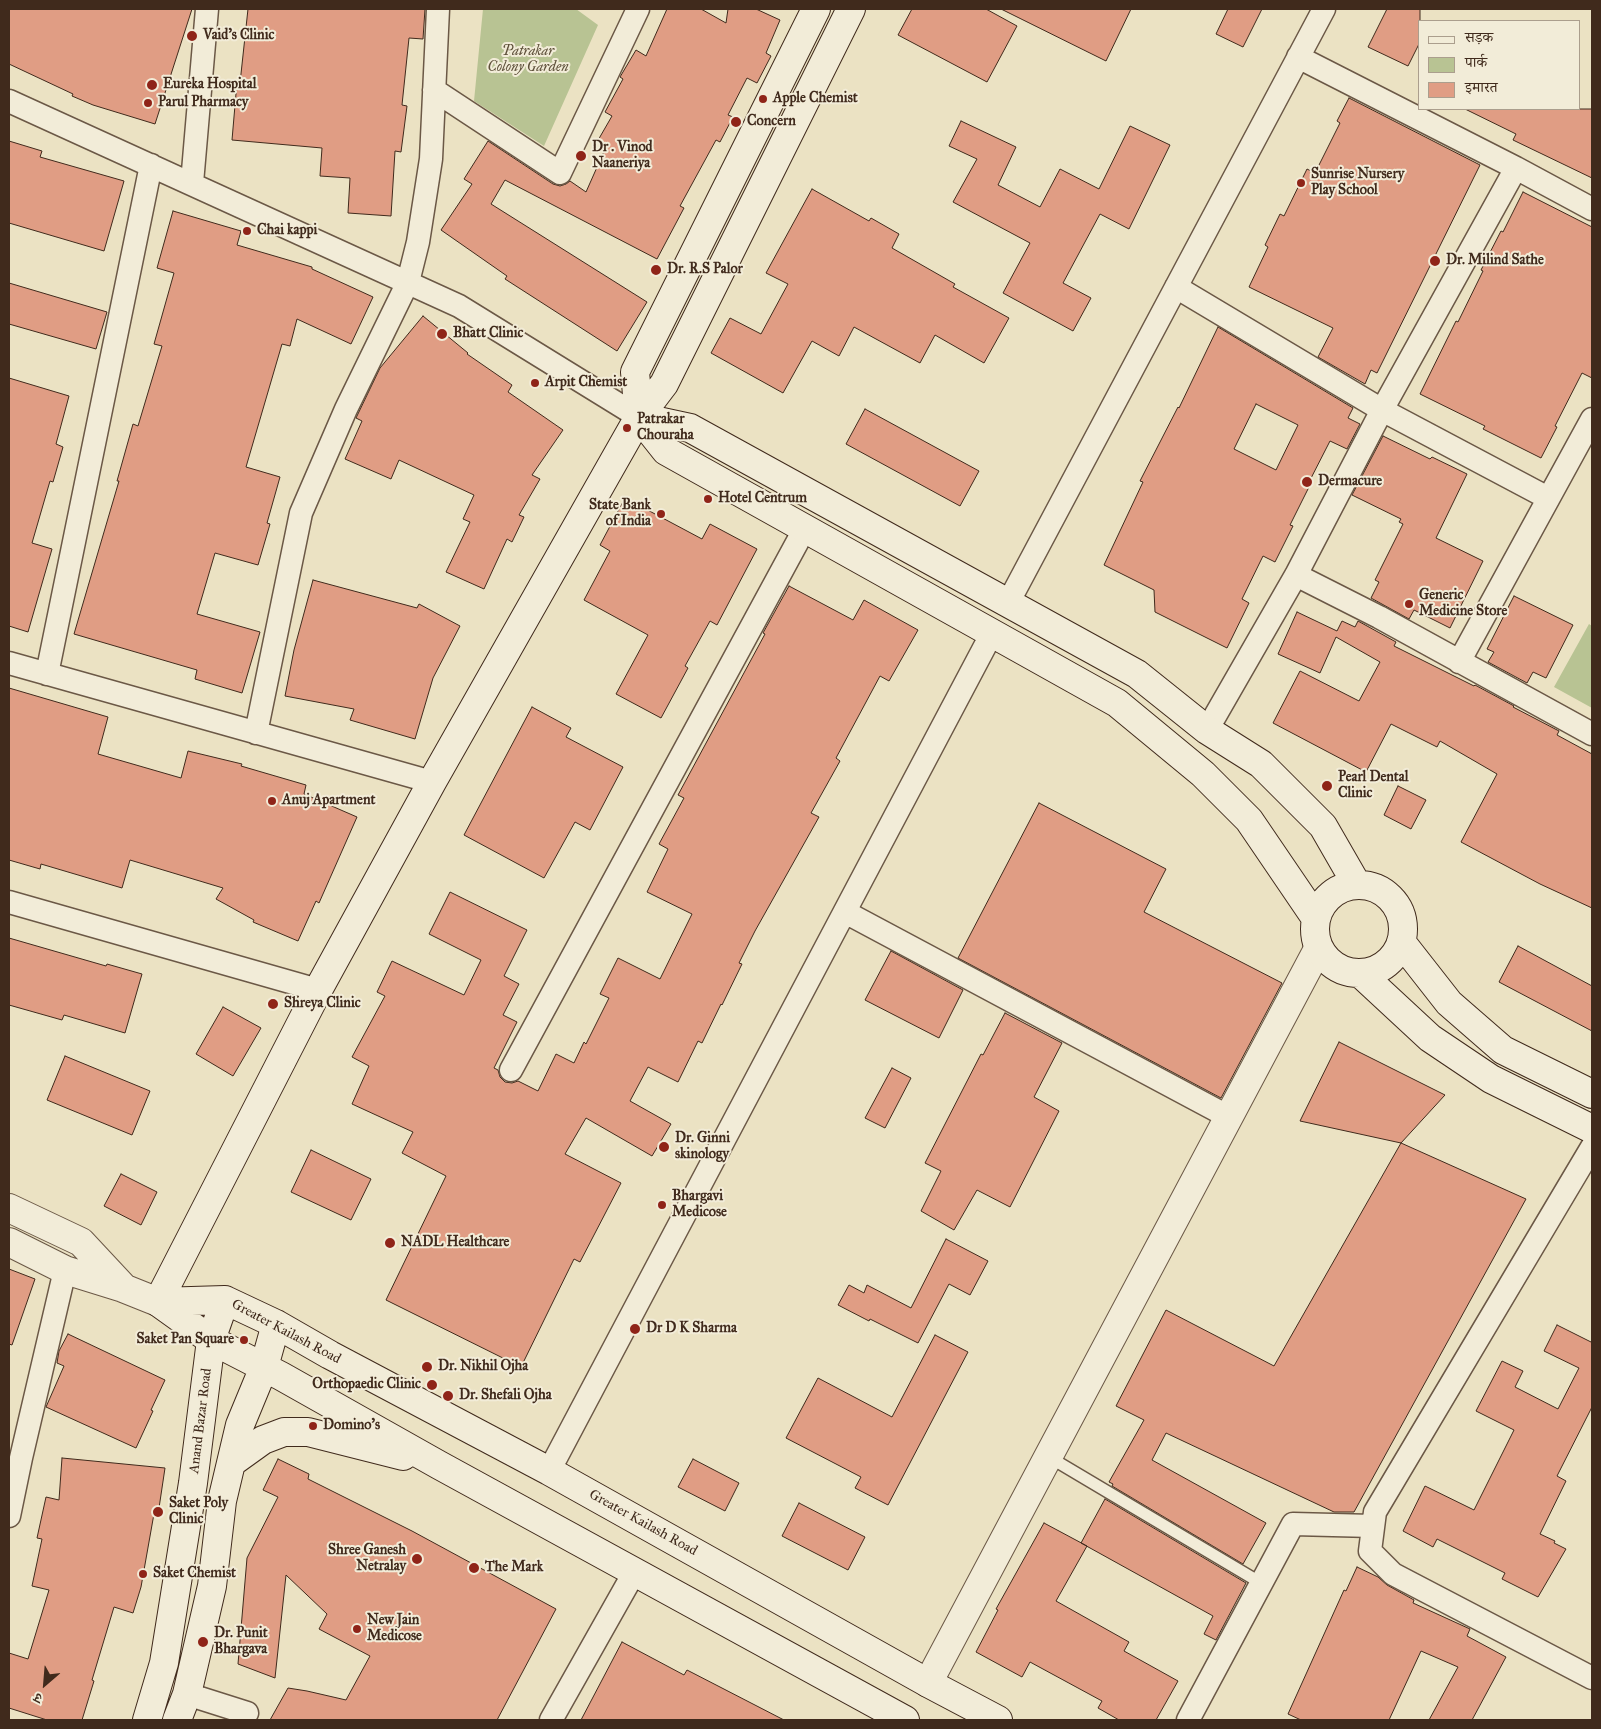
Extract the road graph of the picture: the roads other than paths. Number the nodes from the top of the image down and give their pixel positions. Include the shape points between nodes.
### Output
1 (207, 9) edge
2 (438, 9) edge
3 (816, 9) edge
4 (851, 9) edge
5 (1324, 9) edge
6 (629, 12) edge
7 (1298, 57) junction
8 (434, 90) junction
9 (9, 101) edge
10 (151, 165) junction
11 (1516, 168) junction
12 (192, 183) junction
13 (1592, 209) edge
14 (408, 282) junction
15 (1176, 287) junction
16 (1382, 410) junction
17 (639, 417) junction
18 (1592, 419) edge
19 (1548, 498) junction
20 (804, 528) junction
21 (1296, 575) junction
22 (1008, 603) junction
23 (992, 633) junction
24 (1459, 662) junction
25 (9, 663) edge
26 (47, 674) junction
27 (1207, 730) junction
28 (256, 733) junction
29 (1592, 734) edge
30 (432, 782) junction
31 (1357, 885) junction
32 (9, 902) edge
33 (845, 912) junction
34 (1315, 917) junction
35 (1402, 943) junction
36 (1318, 948) junction
37 (1361, 974) junction
38 (318, 990) junction
39 (512, 1070) dead end
40 (1592, 1094) edge
41 (1230, 1118) junction
42 (1592, 1128) edge
43 (1592, 1147) edge
44 (9, 1208) edge
45 (9, 1242) edge
46 (65, 1270) junction
47 (123, 1288) junction
48 (225, 1300) junction
49 (158, 1302) junction
50 (276, 1324) junction
51 (211, 1340) junction
52 (264, 1367) junction
53 (15, 1457) edge
54 (1049, 1457) junction
55 (231, 1463) junction
56 (439, 1465) junction
57 (549, 1471) junction
58 (9, 1516) edge
59 (1373, 1526) junction
60 (635, 1572) junction
61 (1261, 1583) junction
62 (1592, 1678) edge
63 (928, 1684) junction
64 (187, 1694) junction
65 (247, 1712) dead end
66 (147, 1720) edge
67 (177, 1720) edge
68 (551, 1720) edge
69 (905, 1720) edge
70 (998, 1720) edge
71 (1188, 1720) edge

1 - 12 street
2 - 8 street
3 - 17 main road via 635,372
4 - 17 main road via 664,384
5 - 7 street
6 - 8 street via 560,173
7 - 11 street
7 - 15 street
8 - 14 street via 431,160
9 - 10 street
10 - 12 street
10 - 26 street
11 - 13 street
11 - 16 street
12 - 14 street
14 - 17 street via 459,306
14 - 28 street via 346,409 301,513
15 - 16 street
15 - 22 street
16 - 19 street
16 - 21 street
17 - 20 main road via 666,451
17 - 22 main road via 690,428
17 - 30 main road
18 - 19 street
19 - 24 street
20 - 23 main road
20 - 39 street
21 - 24 street
21 - 27 street
22 - 27 main road via 1137,674
23 - 33 street
23 - 34 main road via 1117,703 1203,774 1249,820
24 - 29 street
25 - 26 street
26 - 28 street
27 - 31 main road via 1261,764 1323,826
28 - 30 street
30 - 38 main road
31 - 34 main road via 1340,889 1326,899
31 - 35 main road via 1373,887 1389,896 1400,912 1404,928
32 - 38 street
33 - 41 street
33 - 57 street
34 - 36 main road
35 - 37 main road via 1392,960 1377,970
35 - 40 main road via 1449,1003 1503,1050
36 - 37 main road via 1335,967
36 - 41 main road
37 - 42 main road via 1430,1038 1484,1074
38 - 49 main road
41 - 54 main road
43 - 59 street via 1375,1512
44 - 47 main road via 81,1242
45 - 46 main road
46 - 47 main road
46 - 53 street
47 - 49 main road
48 - 49 main road, Greater Kailash Road
48 - 50 main road, Greater Kailash Road
48 - 51 main road, Anand Bazar Road
49 - 51 main road
50 - 52 main road
50 - 57 main road, Greater Kailash Road
51 - 52 main road
51 - 66 main road, Anand Bazar Road via 193,1483 164,1663
52 - 55 main road via 240,1425
52 - 56 main road
53 - 58 street
54 - 61 lane
54 - 63 main road
55 - 56 main road via 263,1440 284,1432 308,1432
55 - 64 main road via 222,1501 212,1586
56 - 60 main road
57 - 63 main road, Greater Kailash Road
59 - 61 street via 1293,1524
59 - 62 street via 1370,1551 1393,1574
60 - 68 street
60 - 69 main road
61 - 71 street
63 - 70 main road, Greater Kailash Road
64 - 65 street
64 - 67 main road

